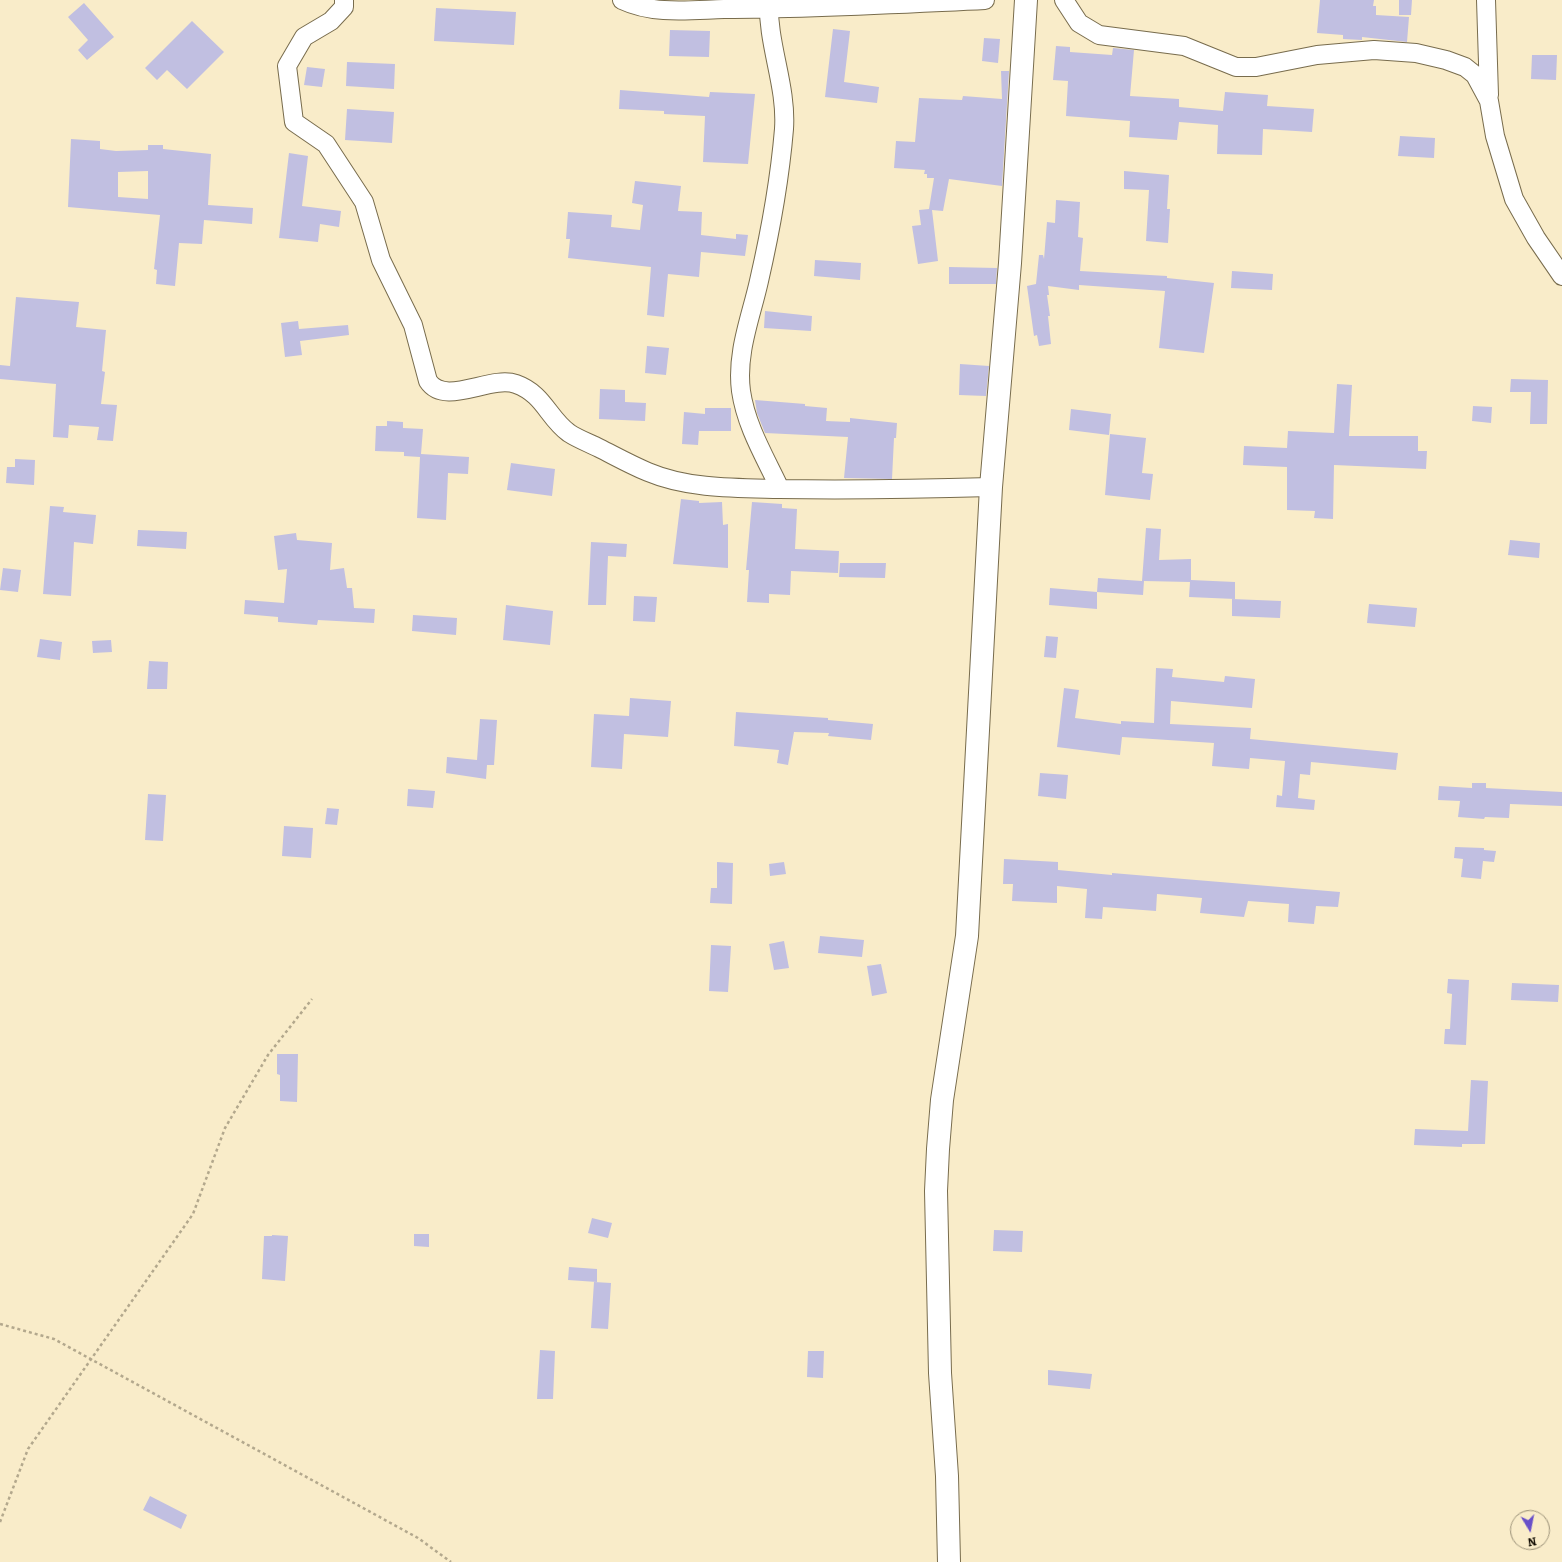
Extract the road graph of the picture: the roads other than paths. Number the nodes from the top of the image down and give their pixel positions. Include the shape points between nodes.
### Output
1 (344, 0) edge
2 (622, 0) edge
3 (985, 0) edge
4 (1026, 0) edge
5 (1064, 0) edge
6 (1486, 0) edge
7 (769, 5) edge
8 (1489, 101) junction
9 (1562, 276) edge
10 (991, 487) junction
11 (780, 489) junction
12 (949, 1562) edge

1 - 11 street via 344,7 330,21 304,37 287,66 294,122 326,144 364,202 382,260 413,325 431,385 438,391 446,392 488,384 515,384 538,398 570,433 665,479 741,488
2 - 7 street via 642,8 653,9
3 - 7 street
4 - 10 street via 1010,263
5 - 8 street via 1079,23 1100,35 1184,46 1236,67 1256,67 1318,55 1374,50 1432,56 1457,63 1470,71
6 - 8 street
7 - 11 street via 774,51 783,88 784,128 764,256 741,353 740,372 746,416
8 - 9 street via 1495,136 1514,199
10 - 11 street
10 - 12 street via 967,936 942,1100 936,1191 940,1373 947,1476

